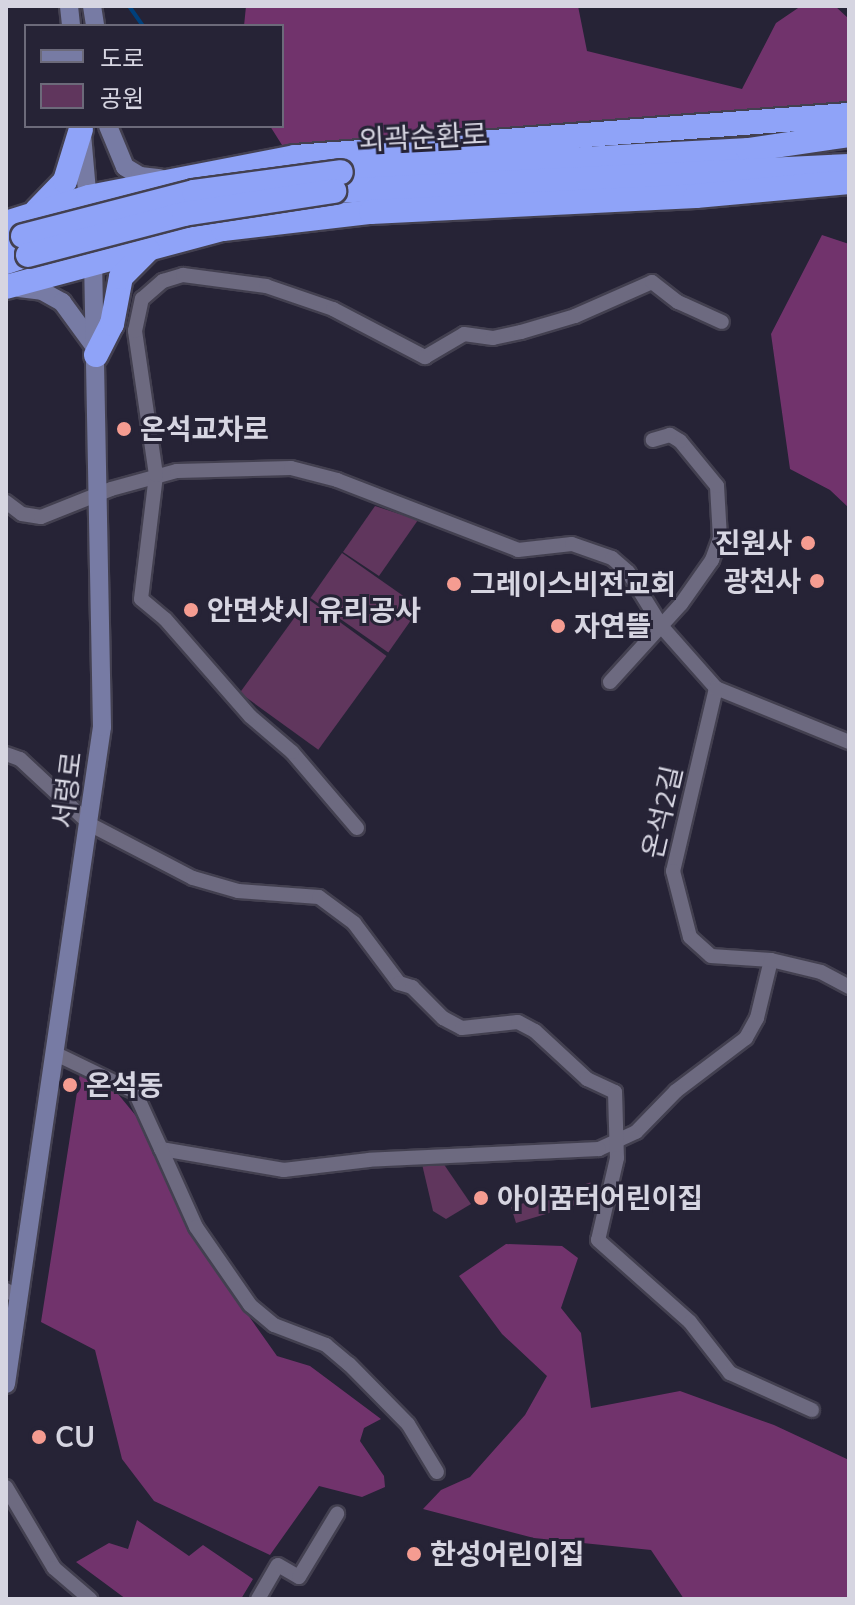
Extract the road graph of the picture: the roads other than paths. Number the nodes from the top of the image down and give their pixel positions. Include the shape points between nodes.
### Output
1 (849, 115) edge
2 (87, 128) edge
3 (87, 128) edge
4 (109, 128) edge
5 (849, 135) edge
6 (849, 166) edge
7 (169, 180) junction
8 (338, 181) junction
9 (849, 182) edge
10 (89, 197) junction
11 (160, 243) junction
12 (14, 251) edge
13 (93, 260) junction
14 (722, 322) dead end
15 (96, 355) junction
16 (653, 440) dead end
17 (156, 475) junction
18 (100, 493) junction
19 (8, 506) edge
20 (662, 627) junction
21 (610, 682) dead end
22 (716, 688) junction
23 (849, 742) edge
24 (6, 754) edge
25 (91, 825) junction
26 (357, 828) dead end
27 (771, 960) junction
28 (849, 987) edge
29 (58, 1055) junction
30 (618, 1144) junction
31 (161, 1149) junction
32 (13, 1294) edge
33 (6, 1384) edge
34 (812, 1410) dead end
35 (437, 1472) dead end
36 (6, 1487) edge
37 (337, 1514) dead end
38 (90, 1599) edge
39 (258, 1599) edge

1 - 7 highway via 295,157
2 - 10 street, 서령로
3 - 12 highway via 63,185
4 - 7 street via 125,167 140,176
5 - 8 highway, 외곽순환로 via 748,150
6 - 8 highway, 외곽순환로
7 - 10 highway
8 - 12 highway, 외곽순환로, bridge via 194,192
9 - 11 highway via 696,196 371,212 223,229
10 - 12 highway
10 - 13 street, 서령로
11 - 13 highway
11 - 15 highway via 125,269 112,324
12 - 13 highway
12 - 15 street via 42,291 67,306 86,329
13 - 15 street, 서령로
14 - 17 street via 678,302 652,282 575,316 521,332 493,338 464,334 423,357 344,314 281,289 202,275 173,277 146,295 135,319
15 - 18 street, 서령로
16 - 20 street via 670,435 680,441 719,488 722,517 712,560
17 - 18 street
17 - 20 street via 231,466 291,468 337,480 518,550 582,545 621,564
17 - 26 street via 141,599 250,716 292,752
18 - 19 street via 41,517
18 - 25 street, 서령로 via 103,696
20 - 21 street
20 - 22 street
22 - 23 street
22 - 27 street, 온석2길 via 674,877 699,950 716,957
24 - 25 street via 20,759
25 - 29 street, 서령로
25 - 30 street via 193,878 238,891 315,895 330,904 354,923 399,983 412,987 443,1018 462,1028 518,1022 543,1037 587,1079 615,1092
27 - 28 street via 821,972
27 - 30 street via 757,1018 746,1038
29 - 31 street via 135,1092 148,1110
29 - 32 street, 서령로
30 - 31 street via 284,1170
30 - 34 street via 598,1240 690,1322 730,1373
31 - 35 street via 196,1227 250,1305 274,1325 326,1345 349,1364 408,1424
32 - 33 street, 서령로
36 - 38 street via 54,1568
37 - 39 street via 299,1577 278,1565

